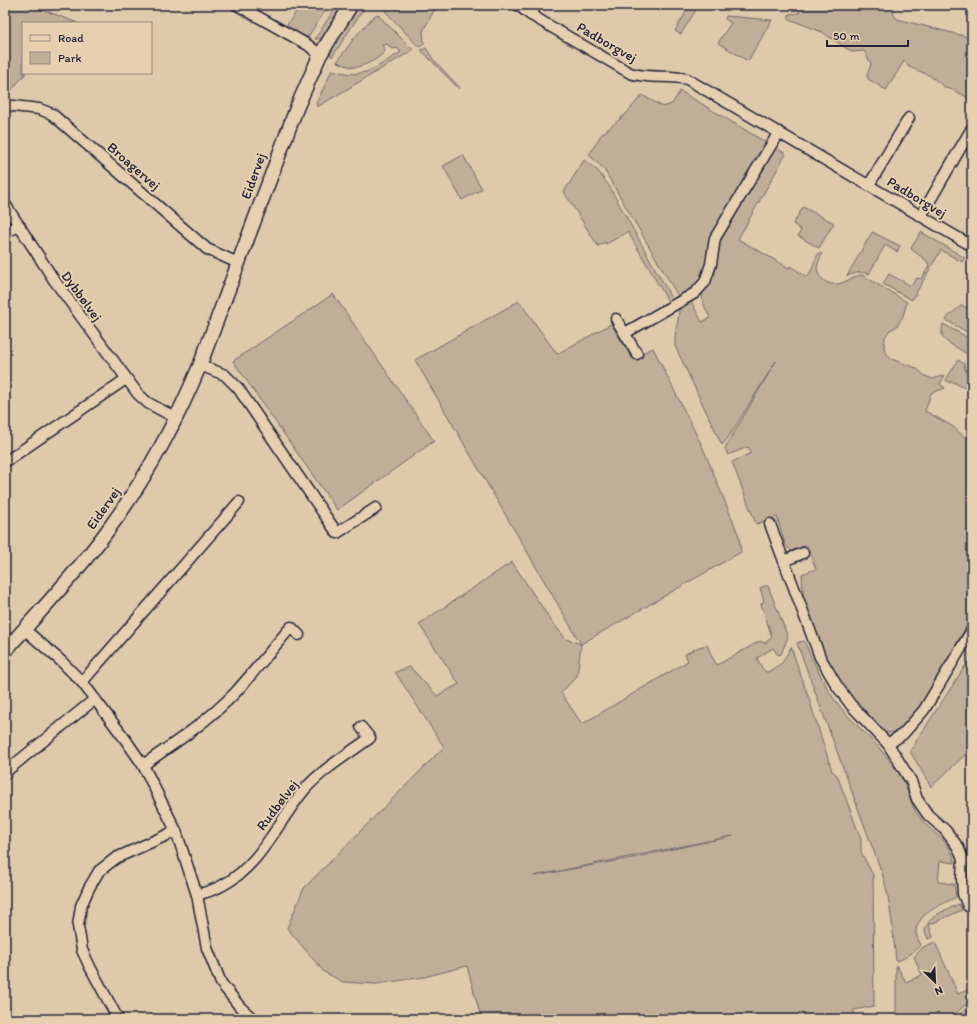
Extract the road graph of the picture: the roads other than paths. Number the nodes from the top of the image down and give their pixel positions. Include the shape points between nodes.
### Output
1 (237, 5) edge
2 (351, 5) edge
3 (518, 5) edge
4 (536, 5) edge
5 (531, 14) junction
6 (320, 55) junction
7 (5, 105) edge
8 (909, 118) dead end
9 (972, 128) edge
10 (779, 132) junction
11 (869, 185) junction
12 (5, 204) edge
13 (921, 216) junction
14 (20, 226) junction
15 (5, 232) edge
16 (972, 246) edge
17 (238, 262) junction
18 (616, 319) dead end
19 (625, 333) junction
20 (637, 354) dead end
21 (200, 365) junction
22 (126, 379) junction
23 (176, 418) junction
24 (5, 462) edge
25 (239, 502) dead end
26 (376, 508) dead end
27 (770, 524) dead end
28 (803, 554) dead end
29 (784, 561) junction
30 (24, 629) junction
31 (972, 630) edge
32 (300, 635) dead end
33 (5, 651) edge
34 (82, 682) junction
35 (95, 699) junction
36 (362, 727) dead end
37 (888, 744) junction
38 (143, 765) junction
39 (5, 774) edge
40 (176, 831) junction
41 (197, 895) junction
42 (968, 906) dead end
43 (118, 1019) edge
44 (253, 1019) edge

1 - 6 street via 308,45
2 - 6 street, Eidervej
3 - 5 street, Padborgvej
4 - 5 street
5 - 10 street, Padborgvej via 630,73 638,76 688,79
6 - 17 street, Eidervej via 297,107
7 - 17 street, Broagervej via 39,109 52,114 207,249
8 - 11 street, Padborgvej
9 - 13 street
10 - 11 street, Padborgvej
10 - 19 street via 715,238 705,282 695,293
11 - 13 street, Padborgvej
12 - 14 street, Dybbølvej
13 - 16 street, Padborgvej
14 - 15 street
14 - 22 street, Dybbølvej via 54,280
17 - 21 street, Eidervej
18 - 19 street
19 - 20 street
21 - 23 street, Eidervej
21 - 26 street via 225,374 238,388 336,533
22 - 23 street, Dybbølvej via 148,403
22 - 24 street
23 - 30 street, Eidervej via 142,480 105,534
25 - 34 street
27 - 29 street
28 - 29 street
29 - 37 street via 820,657 851,705
30 - 33 street, Eidervej
30 - 34 street via 61,660
31 - 37 street via 924,710 903,734
32 - 38 street via 291,627 234,693 209,717
34 - 35 street
35 - 38 street
35 - 39 street
36 - 41 street, Rudbølvej via 370,738 330,766 306,789 252,863 222,886
37 - 42 street via 928,815 945,830 958,847 963,859 963,894
38 - 40 street
40 - 41 street
40 - 43 street via 116,858 98,872 81,906 78,926 82,950
41 - 44 street via 208,948 221,983

